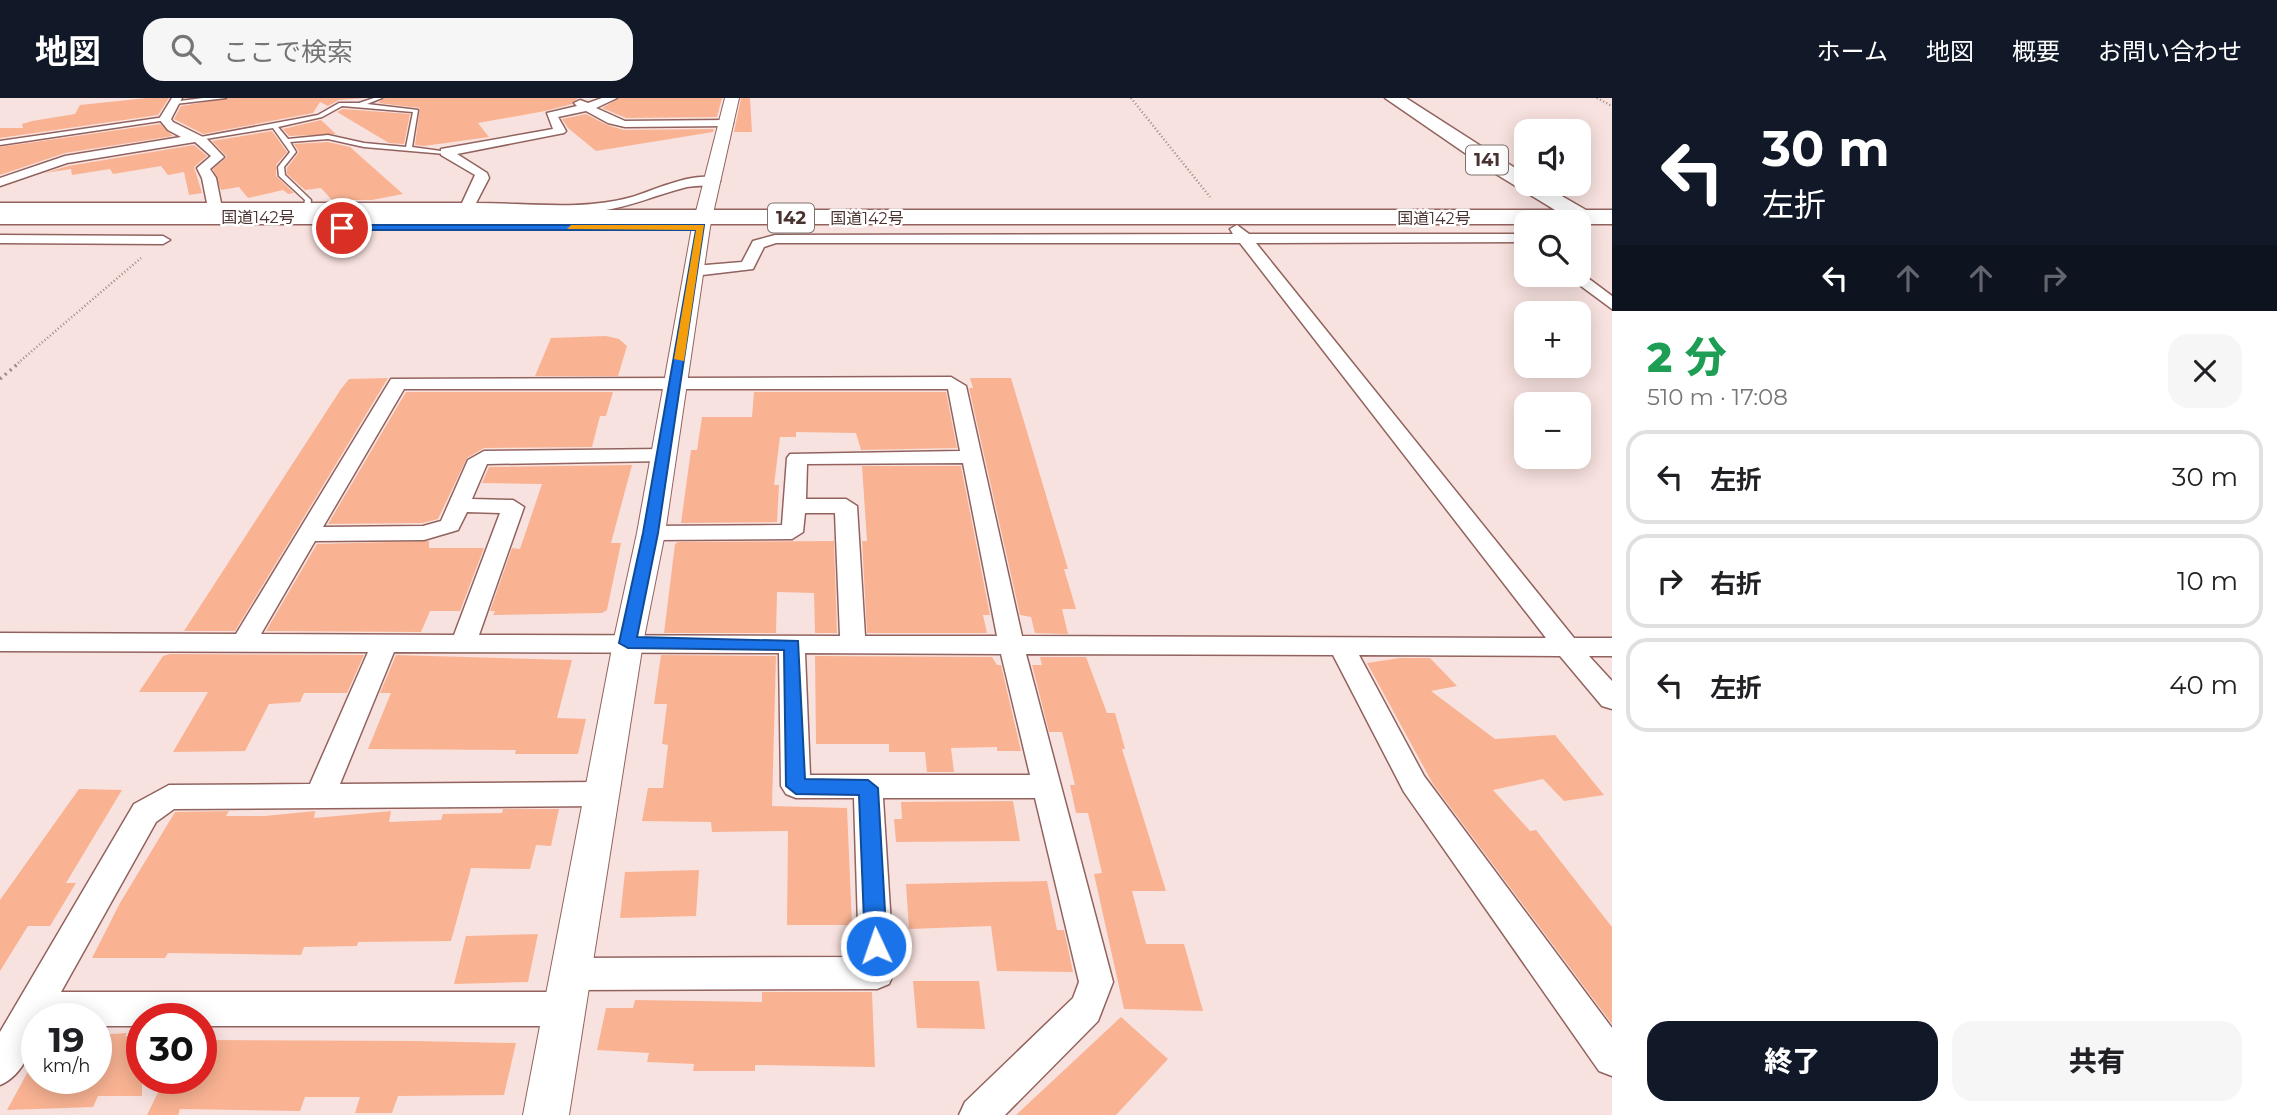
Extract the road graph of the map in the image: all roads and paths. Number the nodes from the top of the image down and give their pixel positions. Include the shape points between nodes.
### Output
1 (223, 98) edge
2 (379, 98) edge
3 (570, 98) edge
4 (612, 98) edge
5 (732, 98) edge
6 (1130, 98) edge
7 (1394, 98) edge
8 (1410, 98) edge
9 (1597, 98) edge
10 (176, 100) edge
11 (360, 105) junction
12 (1612, 106) edge
13 (589, 107) junction
14 (165, 118) junction
15 (727, 123) junction
16 (274, 126) junction
17 (193, 139) junction
18 (286, 141) junction
19 (0, 143) edge
20 (409, 147) junction
21 (446, 152) junction
22 (1514, 163) edge
23 (713, 181) junction
24 (0, 182) edge
25 (1565, 196) edge
26 (215, 206) junction
27 (307, 206) junction
28 (0, 207) edge
29 (467, 207) junction
30 (0, 218) edge
31 (702, 223) junction
32 (1602, 223) edge
33 (0, 228) edge
34 (1514, 228) edge
35 (1236, 229) junction
36 (1514, 238) edge
37 (0, 239) edge
38 (163, 240) joint
39 (694, 271) junction
40 (1590, 287) edge
41 (1612, 304) edge
42 (0, 379) edge
43 (676, 382) junction
44 (664, 455) junction
45 (971, 457) junction
46 (458, 505) junction
47 (795, 506) junction
48 (650, 533) junction
49 (310, 534) junction
50 (244, 641) junction
51 (0, 642) edge
52 (464, 642) junction
53 (385, 643) junction
54 (628, 643) junction
55 (853, 644) junction
56 (792, 645) junction
57 (1011, 645) junction
58 (1341, 645) junction
59 (1567, 647) junction
60 (1612, 647) edge
61 (1612, 699) edge
62 (1047, 787) junction
63 (868, 788) junction
64 (601, 794) junction
65 (320, 796) junction
66 (567, 992) junction
67 (38, 1003) edge
68 (112, 1007) edge
69 (21, 1032) edge
70 (1612, 1058) edge
71 (0, 1067) edge
72 (546, 1115) edge
73 (978, 1115) edge

1 - 10 lane
2 - 11 lane
3 - 13 street
4 - 13 street
5 - 15 street
6 - 35 path
7 - 32 highway, 141 via 1487,160
8 - 22 highway, 141
9 - 12 path
10 - 14 street
11 - 16 lane via 341,104 320,116
11 - 20 lane via 413,108 416,116
13 - 15 street via 625,124
13 - 21 street via 551,115 560,131
14 - 17 street via 175,131
14 - 19 lane
15 - 23 street
16 - 17 lane
16 - 18 lane
17 - 24 street via 65,160
17 - 26 street via 219,158 203,168
18 - 20 lane via 328,137 364,145
18 - 27 lane via 293,152 281,167 282,176 308,200
20 - 21 lane
21 - 29 street via 481,173
23 - 29 street via 680,183 646,198 605,206
23 - 31 street
25 - 32 highway
26 - 27 street
26 - 28 street
27 - 29 street
30 - 31 highway, 国道142号 / 142
31 - 33 highway, 国道142号 / 142
31 - 35 highway, 国道142号 / 142 via 967,231
31 - 39 street
32 - 35 highway, 国道142号 / 142
34 - 35 highway, 国道142号 / 142
35 - 36 street
35 - 39 street via 775,239 758,244 748,266
35 - 59 street
37 - 38 street
38 - 42 path
39 - 43 street
40 - 41 street
43 - 44 street
43 - 45 street via 951,383 957,386
43 - 49 street via 398,383
44 - 46 street via 484,457 478,460
44 - 48 street
45 - 47 street via 797,458
45 - 57 street
46 - 49 street via 450,525 424,533
46 - 52 street via 513,507
47 - 48 street via 792,532
47 - 55 street via 846,506
48 - 54 street
49 - 50 street
50 - 51 street
50 - 53 street
52 - 53 street
52 - 54 street
53 - 65 street
54 - 56 street
54 - 64 street
55 - 56 street
55 - 57 street
56 - 63 street via 796,786
57 - 58 street
57 - 62 street
58 - 59 street
58 - 70 street via 1414,784
59 - 60 street
59 - 61 street
62 - 63 street
62 - 73 street via 1096,982 1086,1009
63 - 66 street via 877,973
64 - 65 street
64 - 66 street
65 - 67 street via 169,797 145,813
66 - 68 street
66 - 72 street
69 - 71 street

